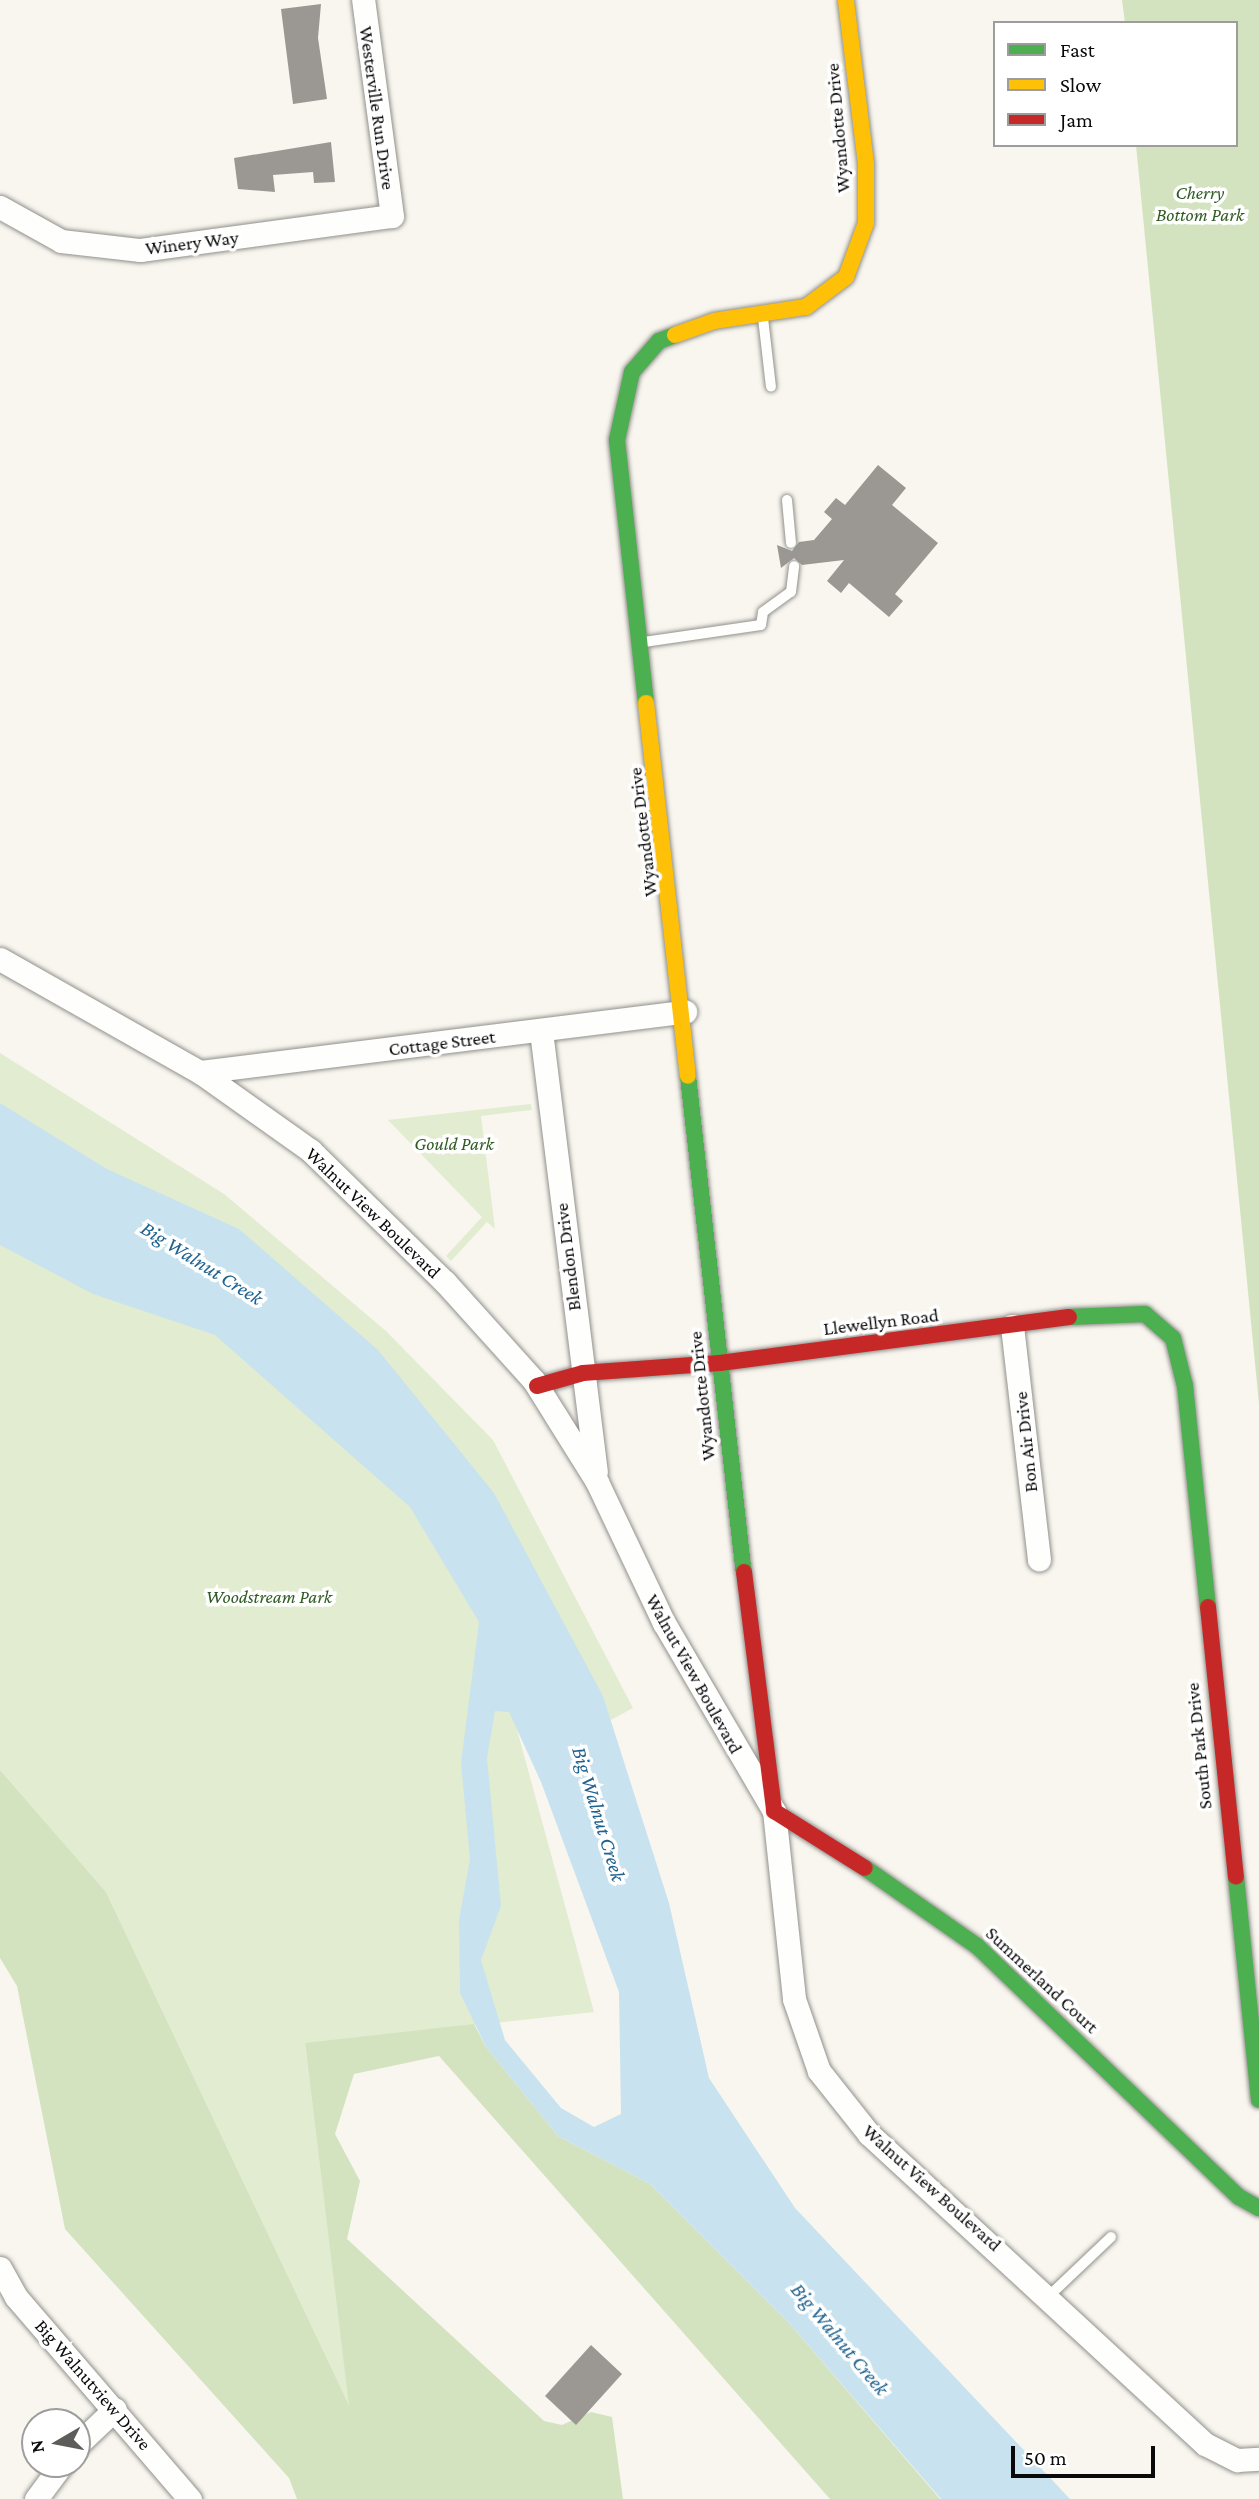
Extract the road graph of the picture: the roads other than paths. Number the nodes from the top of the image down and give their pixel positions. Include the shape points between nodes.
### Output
1 (363, 0) edge
2 (846, 0) edge
3 (0, 207) edge
4 (392, 216) joint
5 (762, 315) junction
6 (771, 387) dead end
7 (787, 500) dead end
8 (791, 543) dead end
9 (794, 566) dead end
10 (641, 642) junction
11 (0, 959) edge
12 (685, 1012) junction
13 (541, 1031) junction
14 (200, 1072) junction
15 (1012, 1326) junction
16 (720, 1363) junction
17 (583, 1373) junction
18 (537, 1386) junction
19 (1185, 1386) joint
20 (597, 1482) junction
21 (1039, 1559) dead end
22 (774, 1811) junction
23 (1259, 2100) edge
24 (1259, 2208) edge
25 (1111, 2237) dead end
26 (0, 2268) edge
27 (1048, 2297) junction
28 (115, 2409) junction
29 (91, 2432) edge
30 (1259, 2459) edge
31 (52, 2478) edge
32 (36, 2499) edge
33 (190, 2499) edge

1 - 4 street, Westerville Run Drive
2 - 5 street, Wyandotte Drive via 866,164 859,250 828,293 806,307
3 - 4 street, Winery Way via 61,241 140,250
5 - 6 lane
5 - 10 street, Wyandotte Drive via 714,320 659,341 624,391 617,440
7 - 8 lane
9 - 10 lane via 791,592 763,612 761,625
10 - 12 street, Wyandotte Drive
11 - 14 street, Walnut View Boulevard
12 - 13 street, Cottage Street
12 - 16 street, Wyandotte Drive
13 - 14 street, Cottage Street
13 - 17 street, Blendon Drive
14 - 18 street, Walnut View Boulevard via 311,1151 445,1282
15 - 16 street, Llewellyn Road
15 - 19 street, Llewellyn Road via 1145,1314 1173,1338
15 - 21 street, Bon Air Drive
16 - 17 street, Llewellyn Road
16 - 22 street, Wyandotte Drive
17 - 18 street, Llewellyn Road
17 - 20 street, Blendon Drive
18 - 20 street, Walnut View Boulevard
19 - 23 street, South Park Drive
20 - 22 street, Walnut View Boulevard via 664,1623
22 - 24 street, Summerland Court via 977,1946 1239,2197
22 - 27 street, Walnut View Boulevard via 794,1999 819,2071 869,2134
25 - 27 lane
26 - 28 street, Big Walnutview Drive via 16,2297
27 - 30 street, Walnut View Boulevard via 1205,2444 1237,2460
28 - 29 street
28 - 33 street, Big Walnutview Drive
31 - 32 street

